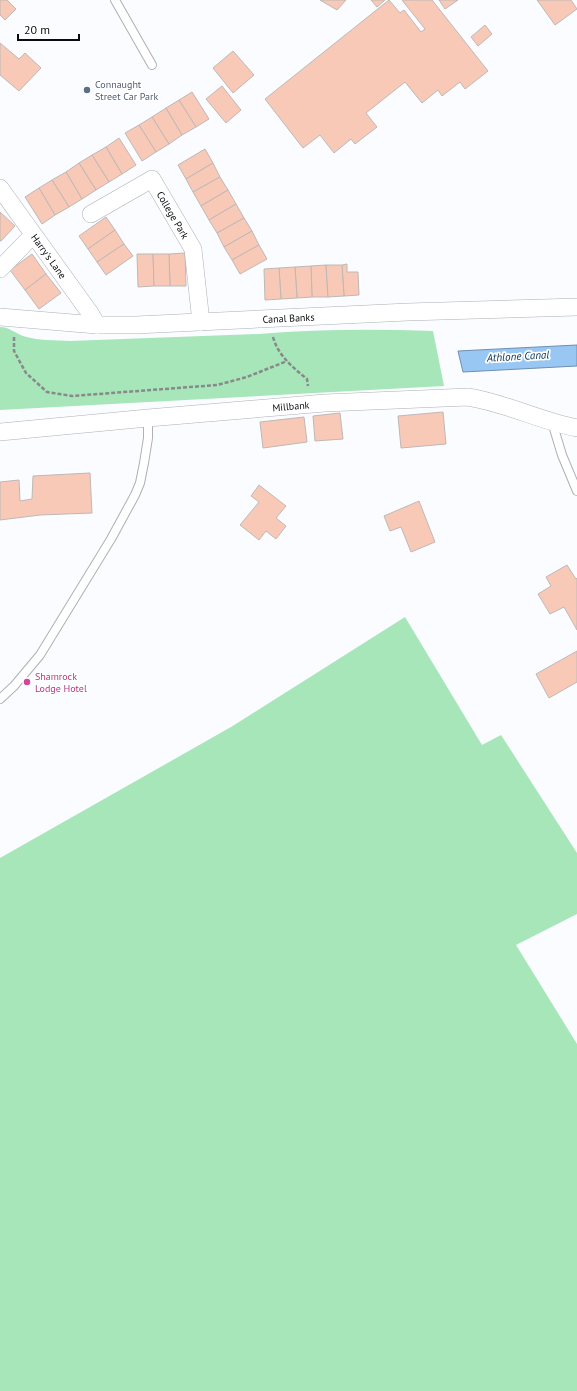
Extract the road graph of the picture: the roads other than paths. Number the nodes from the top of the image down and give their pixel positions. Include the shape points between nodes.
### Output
1 (115, 0) edge
2 (152, 65) dead end
3 (0, 188) edge
4 (91, 214) dead end
5 (33, 235) junction
6 (0, 269) edge
7 (577, 306) edge
8 (0, 316) edge
9 (201, 322) junction
10 (97, 325) junction
11 (148, 418) junction
12 (552, 422) junction
13 (577, 428) edge
14 (0, 432) edge
15 (577, 491) edge
16 (0, 699) edge

1 - 2 lane
3 - 5 street, Harry's Lane
4 - 9 street, College Park via 152,179 193,249
5 - 6 street
5 - 10 street, Harry's Lane
7 - 9 street, Canal Banks
8 - 10 street, Canal Banks
9 - 10 street, Canal Banks
11 - 12 street, Millbank via 325,403 468,397 482,399
11 - 14 street, Millbank
11 - 16 lane via 144,463 135,495 40,655
12 - 13 street, Millbank
12 - 15 lane

